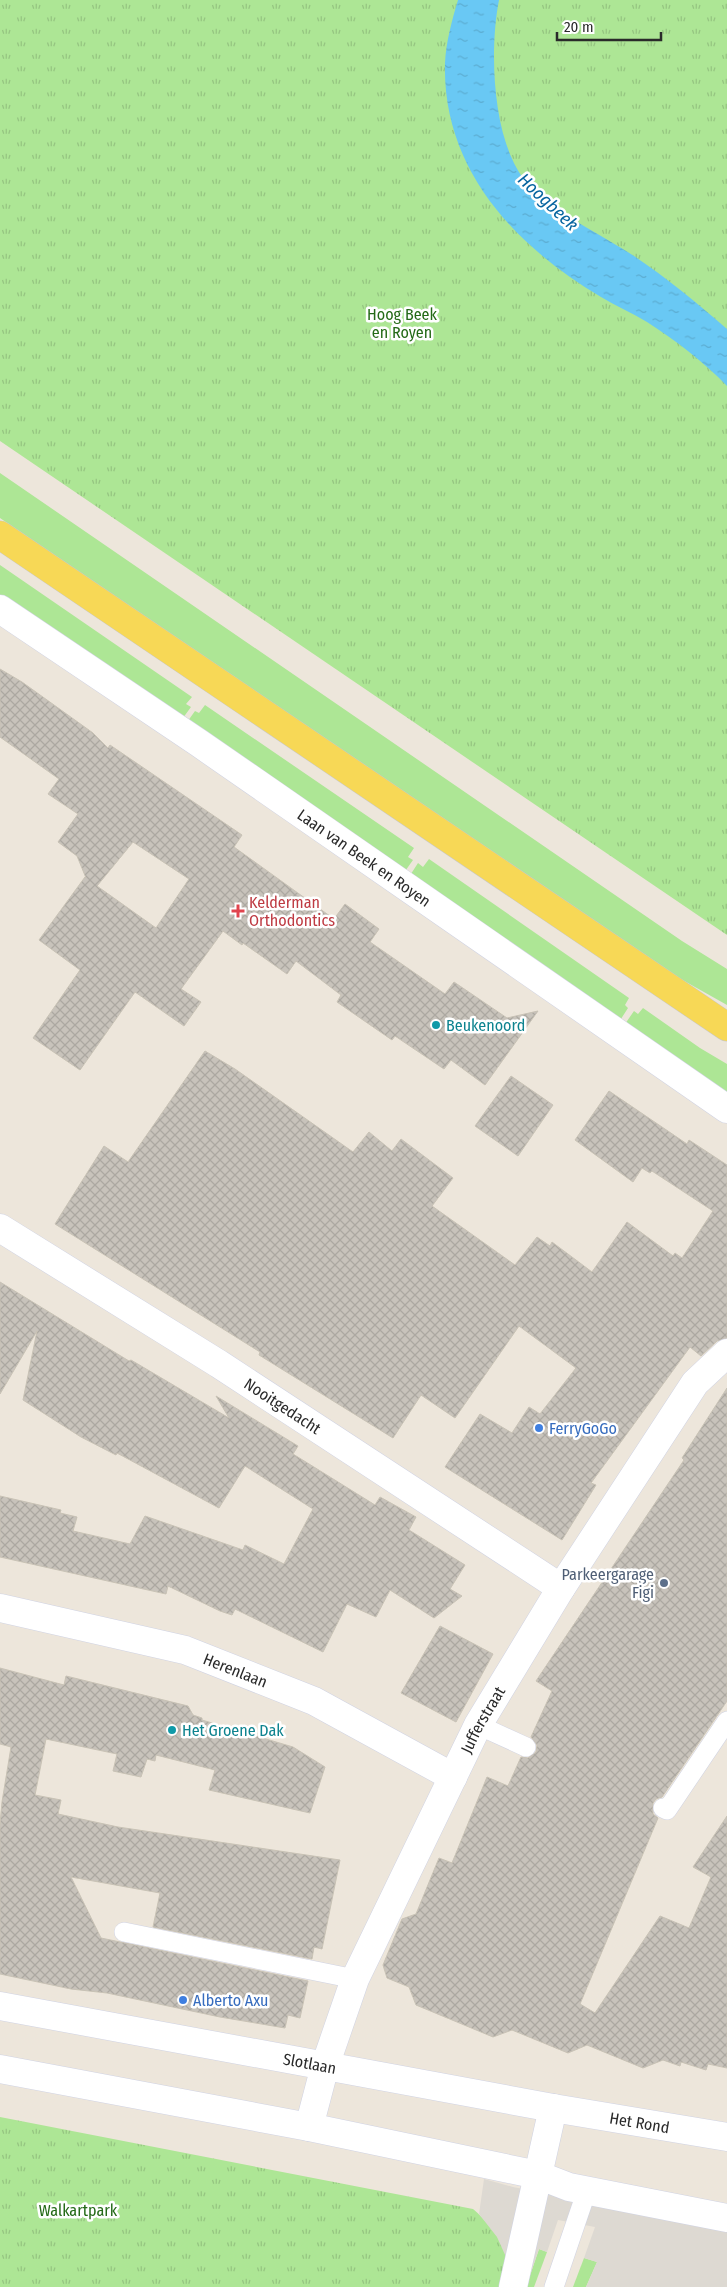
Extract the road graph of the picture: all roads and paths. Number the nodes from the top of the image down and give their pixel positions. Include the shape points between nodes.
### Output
1 (0, 535) edge
2 (0, 608) edge
3 (727, 1027) edge
4 (727, 1108) edge
5 (0, 1228) edge
6 (727, 1353) edge
7 (561, 1588) junction
8 (0, 1608) edge
9 (727, 1721) edge
10 (478, 1725) junction
11 (526, 1747) dead end
12 (453, 1777) junction
13 (663, 1808) dead end
14 (124, 1932) dead end
15 (355, 1979) junction
16 (0, 2006) edge
17 (325, 2066) junction
18 (0, 2069) edge
19 (552, 2108) junction
20 (308, 2127) junction
21 (727, 2137) edge
22 (538, 2175) junction
23 (578, 2189) junction
24 (727, 2218) edge
25 (513, 2287) edge
26 (554, 2287) edge

1 - 3 main road
2 - 4 street, Laan van Beek en Royen
5 - 7 street, Nooitgedacht via 219,1364
6 - 7 street, Jufferstraat via 696,1383
7 - 10 street, Jufferstraat
8 - 12 street, Herenlaan via 185,1650 314,1701
9 - 13 lane via 666,1810
10 - 11 lane
10 - 12 street, Jufferstraat
12 - 15 street, Jufferstraat
14 - 15 lane
15 - 17 street, Jufferstraat
16 - 17 street, Slotlaan
17 - 19 street, Slotlaan
17 - 20 street, Jufferstraat
18 - 20 street
19 - 21 street, Het Rond
19 - 22 street
20 - 22 street
22 - 23 street
22 - 25 street
23 - 24 street
23 - 26 lane

